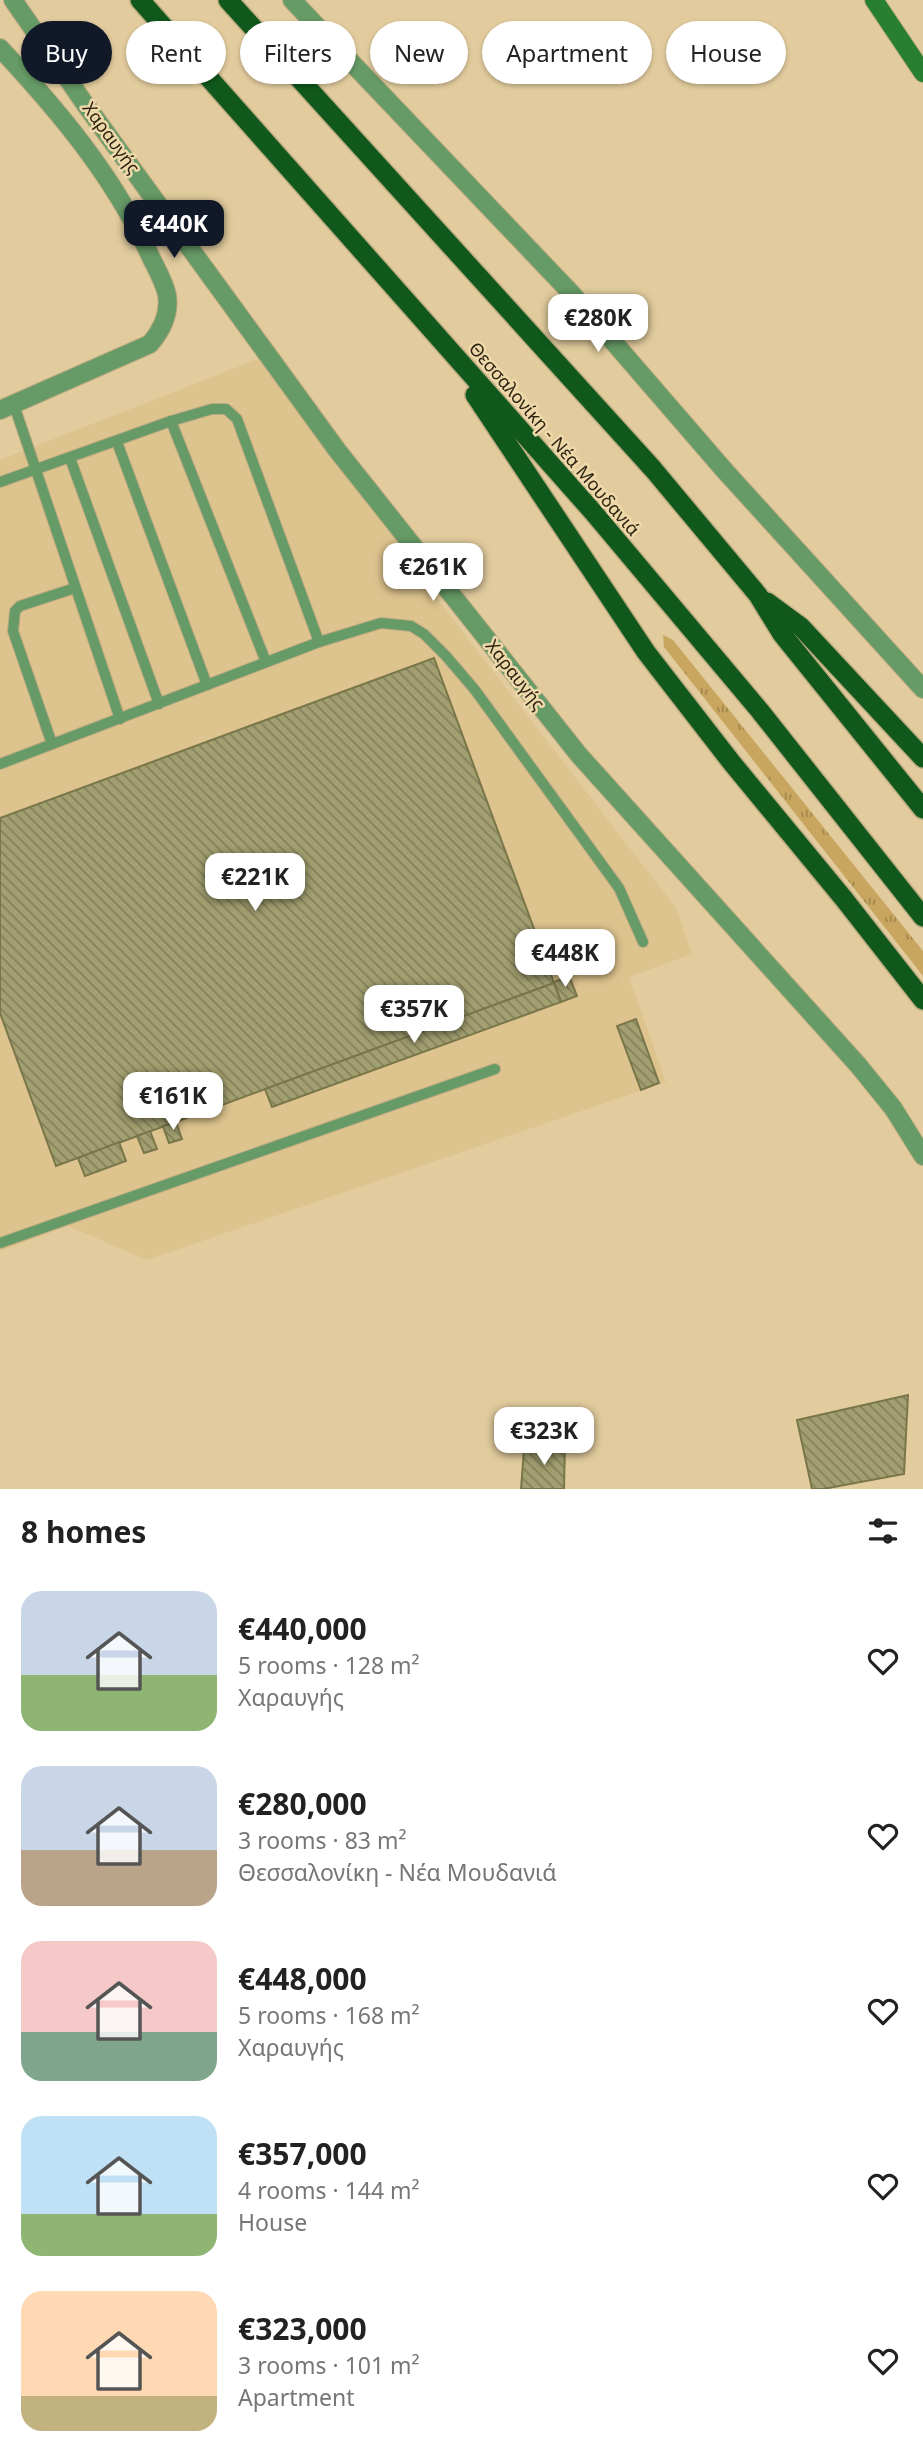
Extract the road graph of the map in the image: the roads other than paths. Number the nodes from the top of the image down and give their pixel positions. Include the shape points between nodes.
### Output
1 (13, 0) edge
2 (140, 0) edge
3 (228, 0) edge
4 (292, 0) edge
5 (874, 0) edge
6 (0, 48) edge
7 (923, 72) edge
8 (438, 339) junction
9 (7, 407) edge
10 (171, 421) junction
11 (117, 442) junction
12 (70, 458) junction
13 (36, 470) junction
14 (0, 482) edge
15 (75, 588) junction
16 (758, 595) junction
17 (319, 642) junction
18 (266, 662) junction
19 (207, 685) junction
20 (923, 689) edge
21 (159, 704) junction
22 (120, 719) junction
23 (52, 744) junction
24 (923, 758) edge
25 (0, 764) edge
26 (923, 809) edge
27 (923, 917) edge
28 (643, 942) dead end
29 (923, 1000) edge
30 (495, 1069) dead end
31 (923, 1156) edge
32 (0, 1243) edge

1 - 31 street, Χαραυγής via 337,450 579,755 858,1065
2 - 8 highway, Θεσσαλονίκη - Νέα Μουδανιά
3 - 16 highway via 653,469
4 - 20 street via 572,293 725,471
5 - 7 main road
6 - 9 street via 88,151 125,207 167,296 167,315 150,344
8 - 27 highway, Θεσσαλονίκη - Νέα Μουδανιά via 593,512 760,711
8 - 29 highway via 646,652
9 - 13 lane
10 - 11 lane
10 - 17 lane via 220,407 234,413
10 - 18 lane
11 - 12 lane
11 - 19 lane
12 - 13 lane
12 - 21 lane
13 - 14 lane
13 - 15 lane
15 - 22 lane
15 - 23 lane via 20,606 14,618 13,631
16 - 24 highway via 801,627
16 - 26 highway via 782,634
17 - 18 lane
17 - 28 lane via 381,623 411,626 424,634 475,690 619,888
18 - 19 lane
19 - 21 lane
21 - 22 lane
22 - 23 lane
23 - 25 lane
30 - 32 lane

